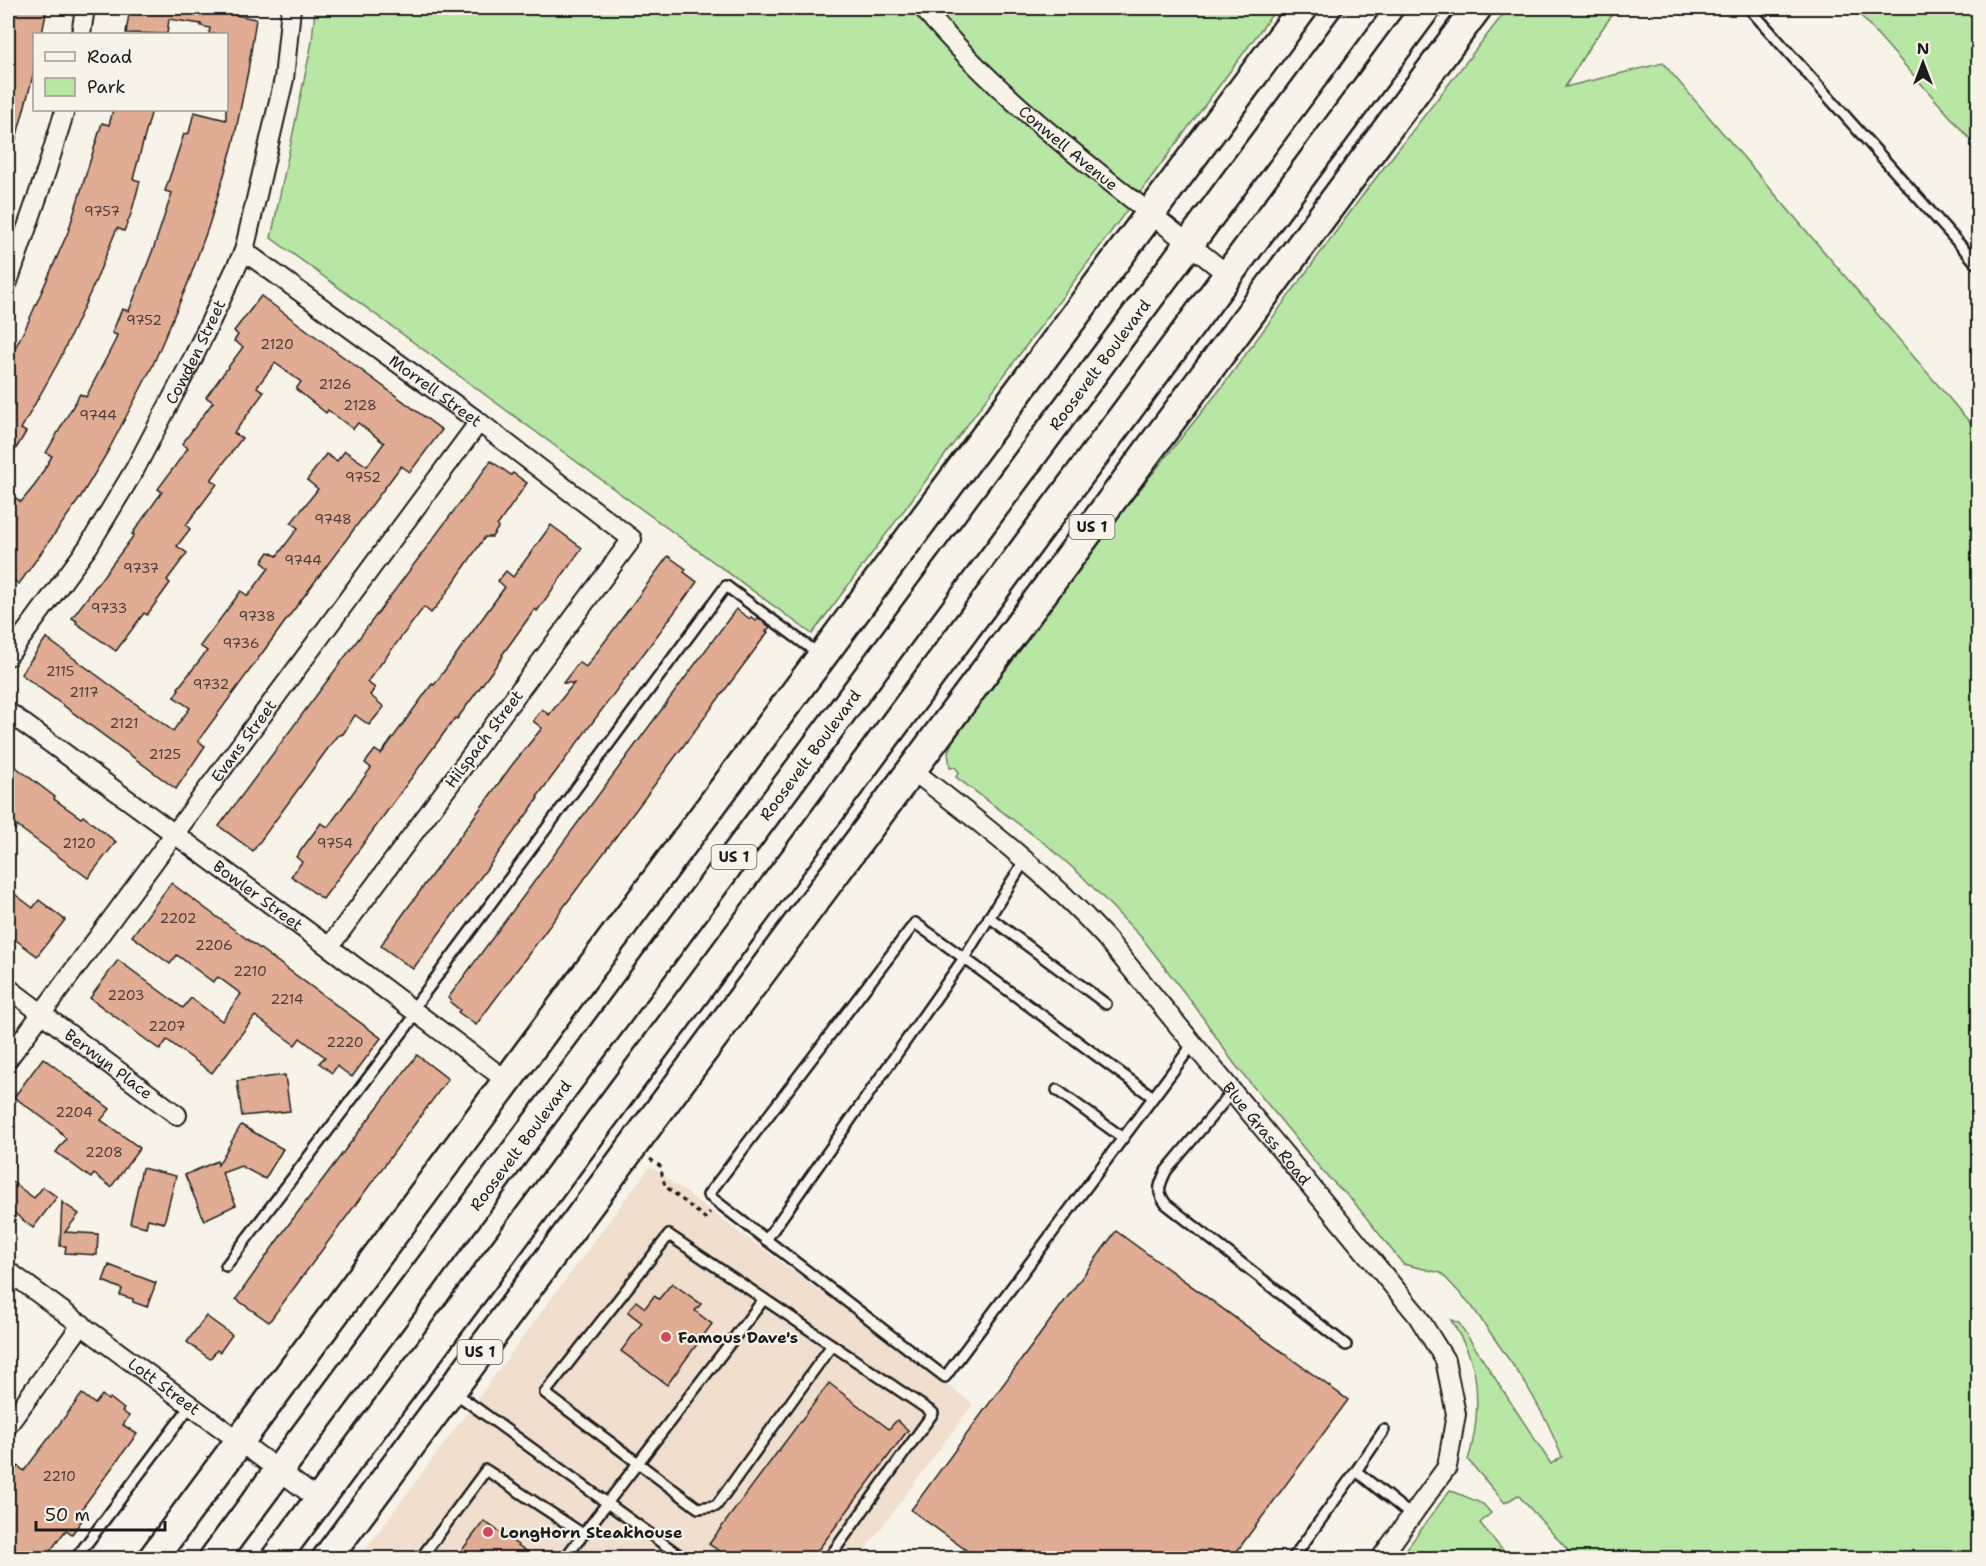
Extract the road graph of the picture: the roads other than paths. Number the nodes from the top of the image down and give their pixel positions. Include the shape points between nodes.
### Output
1 (85, 8) edge
2 (291, 8) edge
3 (923, 8) edge
4 (1303, 8) edge
5 (1364, 8) edge
6 (1426, 8) edge
7 (1477, 8) edge
8 (1749, 8) edge
9 (81, 33) edge
10 (64, 111) edge
11 (1151, 213) junction
12 (1189, 244) junction
13 (244, 252) junction
14 (1978, 265) edge
15 (1228, 275) junction
16 (8, 282) edge
17 (479, 422) junction
18 (623, 533) joint
19 (8, 656) edge
20 (822, 657) junction
21 (8, 712) edge
22 (912, 770) junction
23 (173, 834) junction
24 (1025, 860) junction
25 (989, 917) junction
26 (329, 947) junction
27 (964, 958) junction
28 (8, 988) edge
29 (1106, 1004) dead end
30 (415, 1012) junction
31 (41, 1013) junction
32 (1193, 1044) junction
33 (8, 1059) edge
34 (507, 1081) junction
35 (1057, 1090) dead end
36 (1232, 1092) junction
37 (1153, 1097) junction
38 (177, 1115) dead end
39 (1123, 1138) junction
40 (766, 1240) junction
41 (550, 1257) junction
42 (226, 1266) dead end
43 (8, 1271) edge
44 (764, 1299) junction
45 (81, 1324) junction
46 (832, 1345) junction
47 (1346, 1345) dead end
48 (411, 1377) junction
49 (452, 1390) junction
50 (191, 1406) junction
51 (8, 1425) edge
52 (1384, 1430) dead end
53 (240, 1442) junction
54 (638, 1463) junction
55 (1356, 1470) junction
56 (279, 1471) junction
57 (319, 1500) junction
58 (606, 1503) junction
59 (1413, 1517) junction
60 (583, 1534) junction
61 (76, 1558) edge
62 (153, 1558) edge
63 (214, 1558) edge
64 (276, 1558) edge
65 (327, 1558) edge
66 (421, 1558) edge
67 (565, 1558) edge
68 (683, 1558) edge
69 (829, 1558) edge
70 (1293, 1558) edge
71 (1382, 1558) edge

1 - 9 street
2 - 13 street, Cowden Street via 284,79
3 - 11 street, Conwell Avenue via 1042,127
4 - 11 highway, US 1
5 - 12 highway, Roosevelt Boulevard / US 1
6 - 15 highway, US 1
7 - 22 highway, US 1
8 - 14 lane
10 - 16 street
11 - 12 street, Conwell Avenue
11 - 20 highway, US 1
12 - 15 street, Conwell Avenue
12 - 56 highway, Roosevelt Boulevard / US 1
13 - 17 street, Morrell Street
13 - 19 street, Cowden Street via 135,469 88,547
15 - 48 highway, US 1
17 - 18 street, Morrell Street
17 - 23 street, Evans Street
18 - 26 street, Hilspach Street via 632,539
20 - 30 lane via 726,586
20 - 34 highway, US 1
21 - 23 street, Bowler Street
22 - 24 street, Blue Grass Road
22 - 41 highway, US 1
23 - 26 street, Bowler Street
23 - 31 street, Evans Street
24 - 25 lane
24 - 32 street, Blue Grass Road via 1105,937
25 - 27 lane
25 - 29 lane
26 - 30 street, Bowler Street
27 - 37 lane
27 - 40 lane
27 - 40 lane via 915,923 708,1195
28 - 31 street, Berwyn Place
30 - 34 street, Bowler Street
30 - 42 lane
31 - 33 street, Evans Street
31 - 38 street, Berwyn Place
32 - 36 street, Blue Grass Road
32 - 37 lane
34 - 53 highway, US 1
35 - 39 lane
36 - 47 lane via 1166,1171 1159,1185 1160,1196
36 - 59 street, Blue Grass Road via 1417,1315 1445,1360 1456,1414 1448,1467
37 - 39 lane
39 - 40 lane via 945,1377
41 - 48 highway
41 - 49 highway, US 1
43 - 45 street, Lott Street
44 - 46 lane
44 - 54 lane
44 - 54 lane via 669,1235 545,1393
45 - 50 street, Lott Street
45 - 51 street
46 - 54 lane via 716,1506 698,1508
46 - 69 lane via 933,1413
48 - 57 highway, US 1
49 - 58 lane
49 - 65 highway, US 1
50 - 53 street, Lott Street
50 - 61 lane
52 - 55 lane
53 - 56 street, Lott Street
53 - 62 highway, US 1
54 - 58 lane
55 - 59 lane
55 - 70 lane
56 - 57 street, Lott Street
56 - 63 highway, Roosevelt Boulevard / US 1
57 - 64 highway, US 1
58 - 60 lane
58 - 68 lane
59 - 71 street, Blue Grass Road
60 - 66 lane via 486,1470
60 - 67 lane

